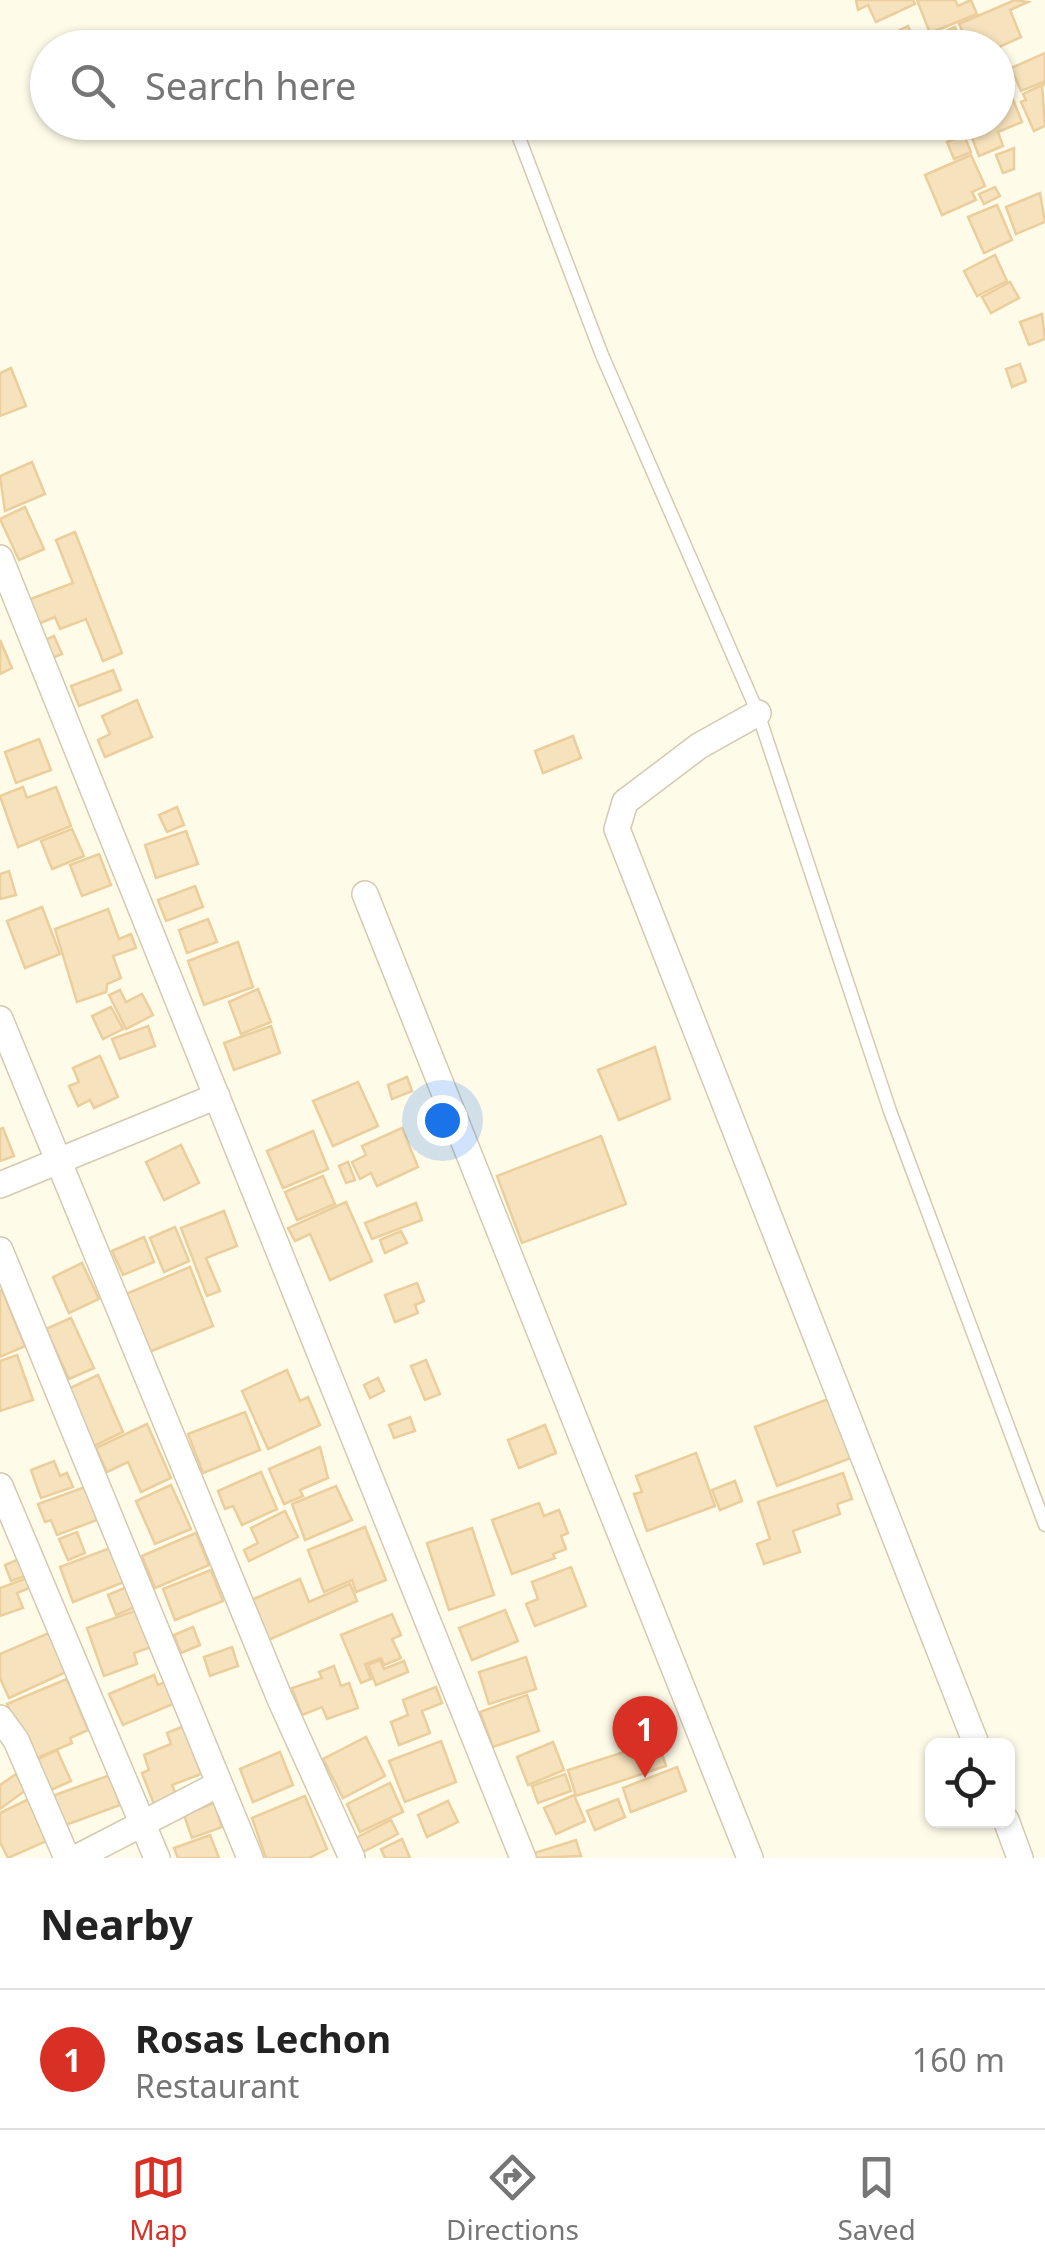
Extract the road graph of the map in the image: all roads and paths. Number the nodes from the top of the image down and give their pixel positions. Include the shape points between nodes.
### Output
1 (520, 140) edge
2 (1, 566) edge
3 (758, 713) junction
4 (364, 894) dead end
5 (0, 1019) edge
6 (216, 1096) junction
7 (57, 1164) junction
8 (0, 1185) edge
9 (0, 1250) edge
10 (0, 1486) edge
11 (1045, 1525) edge
12 (8, 1534) edge
13 (0, 1718) edge
14 (974, 1738) edge
15 (219, 1784) junction
16 (142, 1823) junction
17 (1009, 1828) edge
18 (68, 1858) edge
19 (76, 1858) edge
20 (157, 1858) edge
21 (250, 1858) edge
22 (352, 1858) edge
23 (523, 1858) edge
24 (750, 1858) edge
25 (1020, 1858) edge

1 - 3 lane via 602,355
2 - 6 street
3 - 11 lane via 890,1110
3 - 14 street via 699,746 625,802 617,829
4 - 24 street
5 - 7 street
6 - 7 street
6 - 23 street
7 - 8 street
7 - 22 street
9 - 15 street
10 - 12 street
12 - 16 street
13 - 18 street
15 - 16 street
15 - 21 street
16 - 19 street
16 - 20 street
17 - 25 street

